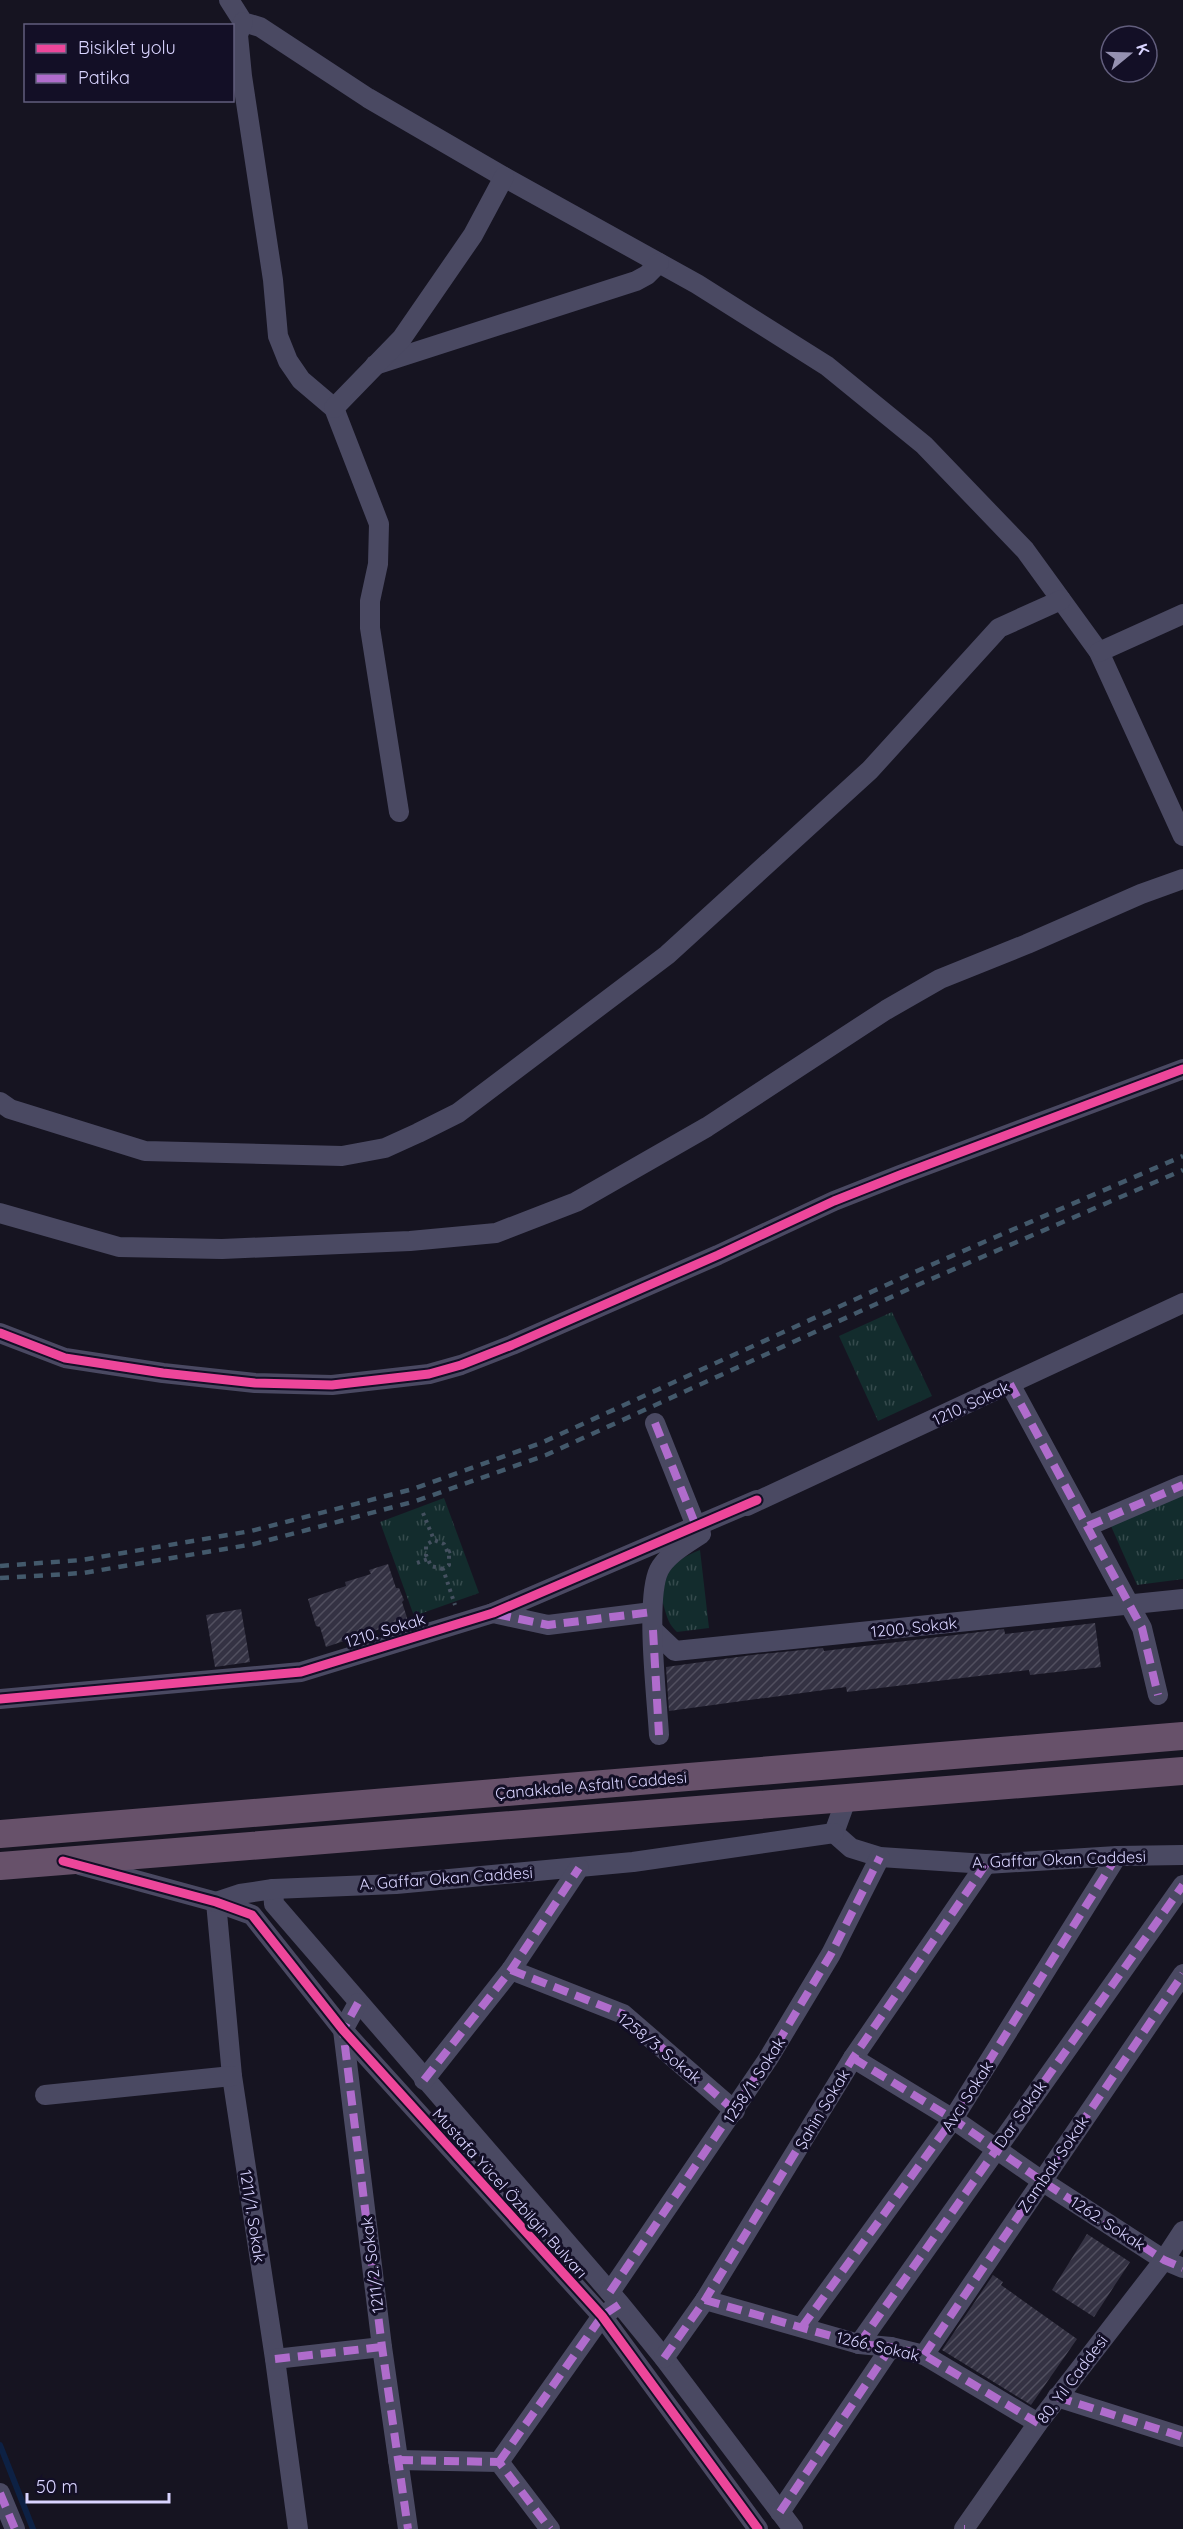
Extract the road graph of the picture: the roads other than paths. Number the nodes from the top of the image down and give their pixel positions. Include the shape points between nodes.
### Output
1 (229, 0) edge
2 (243, 22) junction
3 (504, 177) junction
4 (659, 262) junction
5 (375, 365) junction
6 (334, 408) junction
7 (1061, 600) junction
8 (1183, 614) edge
9 (1099, 652) junction
10 (399, 812) dead end
11 (1183, 836) edge
12 (1183, 879) edge
13 (1183, 1070) edge
14 (0, 1102) edge
15 (0, 1213) edge
16 (1183, 1303) edge
17 (0, 1333) edge
18 (1010, 1384) junction
19 (655, 1423) dead end
20 (1183, 1485) edge
21 (757, 1500) junction
22 (696, 1526) junction
23 (1088, 1526) junction
24 (1183, 1599) edge
25 (1131, 1605) junction
26 (493, 1613) junction
27 (653, 1621) junction
28 (1158, 1695) dead end
29 (0, 1700) edge
30 (659, 1735) dead end
31 (1183, 1736) edge
32 (1183, 1771) edge
33 (847, 1797) junction
34 (834, 1833) junction
35 (0, 1834) edge
36 (1183, 1855) edge
37 (1117, 1856) junction
38 (880, 1857) junction
39 (63, 1861) junction
40 (986, 1864) junction
41 (0, 1866) edge
42 (579, 1868) junction
43 (1183, 1885) edge
44 (273, 1896) junction
45 (216, 1902) junction
46 (252, 1915) junction
47 (511, 1970) junction
48 (1183, 1974) edge
49 (358, 2003) junction
50 (344, 2030) junction
51 (853, 2058) junction
52 (231, 2076) junction
53 (424, 2079) junction
54 (45, 2095) dead end
55 (735, 2111) junction
56 (953, 2119) junction
57 (996, 2147) junction
58 (1042, 2181) junction
59 (1183, 2231) edge
60 (1164, 2260) junction
61 (1183, 2268) edge
62 (615, 2298) junction
63 (705, 2300) junction
64 (602, 2316) junction
65 (802, 2326) junction
66 (859, 2344) junction
67 (382, 2347) junction
68 (891, 2347) junction
69 (924, 2355) junction
70 (664, 2358) junction
71 (275, 2359) junction
72 (1057, 2397) junction
73 (1038, 2423) junction
74 (1183, 2437) edge
75 (398, 2460) junction
76 (500, 2462) junction
77 (0, 2493) edge
78 (780, 2512) junction
79 (15, 2529) edge
80 (298, 2529) edge
81 (408, 2529) edge
82 (550, 2529) edge
83 (758, 2529) edge
84 (793, 2529) edge
85 (965, 2529) edge

1 - 2 street
2 - 3 street via 260,27 368,98
2 - 6 street via 238,34 242,76 278,336 288,362 301,380
3 - 4 street
3 - 5 street via 473,235 402,338
4 - 5 street via 647,276 636,281
4 - 7 street via 827,366 924,445 1024,550
5 - 6 street
6 - 10 street via 379,524 370,628
7 - 9 street
7 - 14 street via 999,628 870,770 667,955 458,1113 418,1133 385,1148 342,1156 146,1151 10,1109
8 - 9 street
9 - 11 street
12 - 15 street via 940,979 707,1126 576,1202 496,1233 410,1241 234,1248 119,1247
13 - 17 street via 845,1197 512,1345 429,1374 332,1385 255,1383 65,1358
16 - 18 street, 1210. Sokak
18 - 21 street, 1210. Sokak
18 - 23 street
19 - 22 street
20 - 23 street
21 - 22 street, 1210. Sokak
21 - 27 street, 1210. Sokak via 681,1547 659,1569 652,1602
22 - 26 street, 1210. Sokak
23 - 25 street
24 - 25 street, 1200. Sokak
25 - 27 street, 1200. Sokak via 675,1652
25 - 28 street via 1142,1628
26 - 27 street via 548,1625
26 - 29 street, 1210. Sokak via 301,1672
27 - 30 street, 1210. Sokak
31 - 35 highway, Çanakkale Asfaltı Caddesi
32 - 33 highway, Çanakkale Asfaltı Caddesi
33 - 34 street
33 - 39 highway, Çanakkale Asfaltı Caddesi
34 - 38 street, A. Gaffar Okan Caddesi via 851,1848
34 - 42 street, A. Gaffar Okan Caddesi
36 - 37 street, A. Gaffar Okan Caddesi
37 - 40 street, A. Gaffar Okan Caddesi
37 - 56 street, Avcı Sokak
38 - 40 street, A. Gaffar Okan Caddesi
38 - 55 street, 1258/1. Sokak via 831,1954
39 - 41 highway, Çanakkale Asfaltı Caddesi
39 - 45 street
40 - 51 street, Şahin Sokak
42 - 44 street, A. Gaffar Okan Caddesi
42 - 47 street
43 - 57 street, Dar Sokak
44 - 45 street, A. Gaffar Okan Caddesi via 240,1894
44 - 46 street
44 - 49 street, Mustafa Yücel Özbilgin Bulvarı
45 - 46 street
45 - 52 street, 1211/1. Sokak
46 - 50 street, Mustafa Yücel Özbilgin Bulvarı
47 - 53 street
47 - 55 street, 1258/3. Sokak via 623,2014
48 - 58 street, Zambak Sokak
49 - 50 street
49 - 53 street, Mustafa Yücel Özbilgin Bulvarı
50 - 64 street, Mustafa Yücel Özbilgin Bulvarı
50 - 67 street, 1211/2. Sokak
51 - 56 street, 1262. Sokak
51 - 63 street, Şahin Sokak
52 - 54 street
52 - 71 street, 1211/1. Sokak
53 - 62 street, Mustafa Yücel Özbilgin Bulvarı
55 - 62 street, 1258/1. Sokak
56 - 57 street, 1262. Sokak
56 - 65 street, Avcı Sokak
57 - 58 street, 1262. Sokak
57 - 66 street, Dar Sokak
58 - 60 street, 1262. Sokak
58 - 69 street, Zambak Sokak
59 - 60 street, 80. Yıl Caddesi
60 - 61 street, 1262. Sokak
60 - 72 street, 80. Yıl Caddesi
62 - 64 street
62 - 70 street, Mustafa Yücel Özbilgin Bulvarı
63 - 65 street, 1266. Sokak
63 - 70 street, Şahin Sokak
64 - 76 street
64 - 83 street, Mustafa Yücel Özbilgin Bulvarı
65 - 66 street, 1266. Sokak
66 - 68 street, 1266. Sokak
67 - 71 street
67 - 75 street, 1211/2. Sokak
68 - 69 street, 1266. Sokak
68 - 78 street
69 - 73 street, 1266. Sokak
70 - 78 street, Mustafa Yücel Özbilgin Bulvarı
71 - 80 street, 1211/1. Sokak
72 - 73 street, 80. Yıl Caddesi
72 - 74 street
73 - 85 street, 80. Yıl Caddesi
75 - 76 street
75 - 81 street, 1211/2. Sokak
76 - 82 street
77 - 79 street
78 - 84 street, Mustafa Yücel Özbilgin Bulvarı

